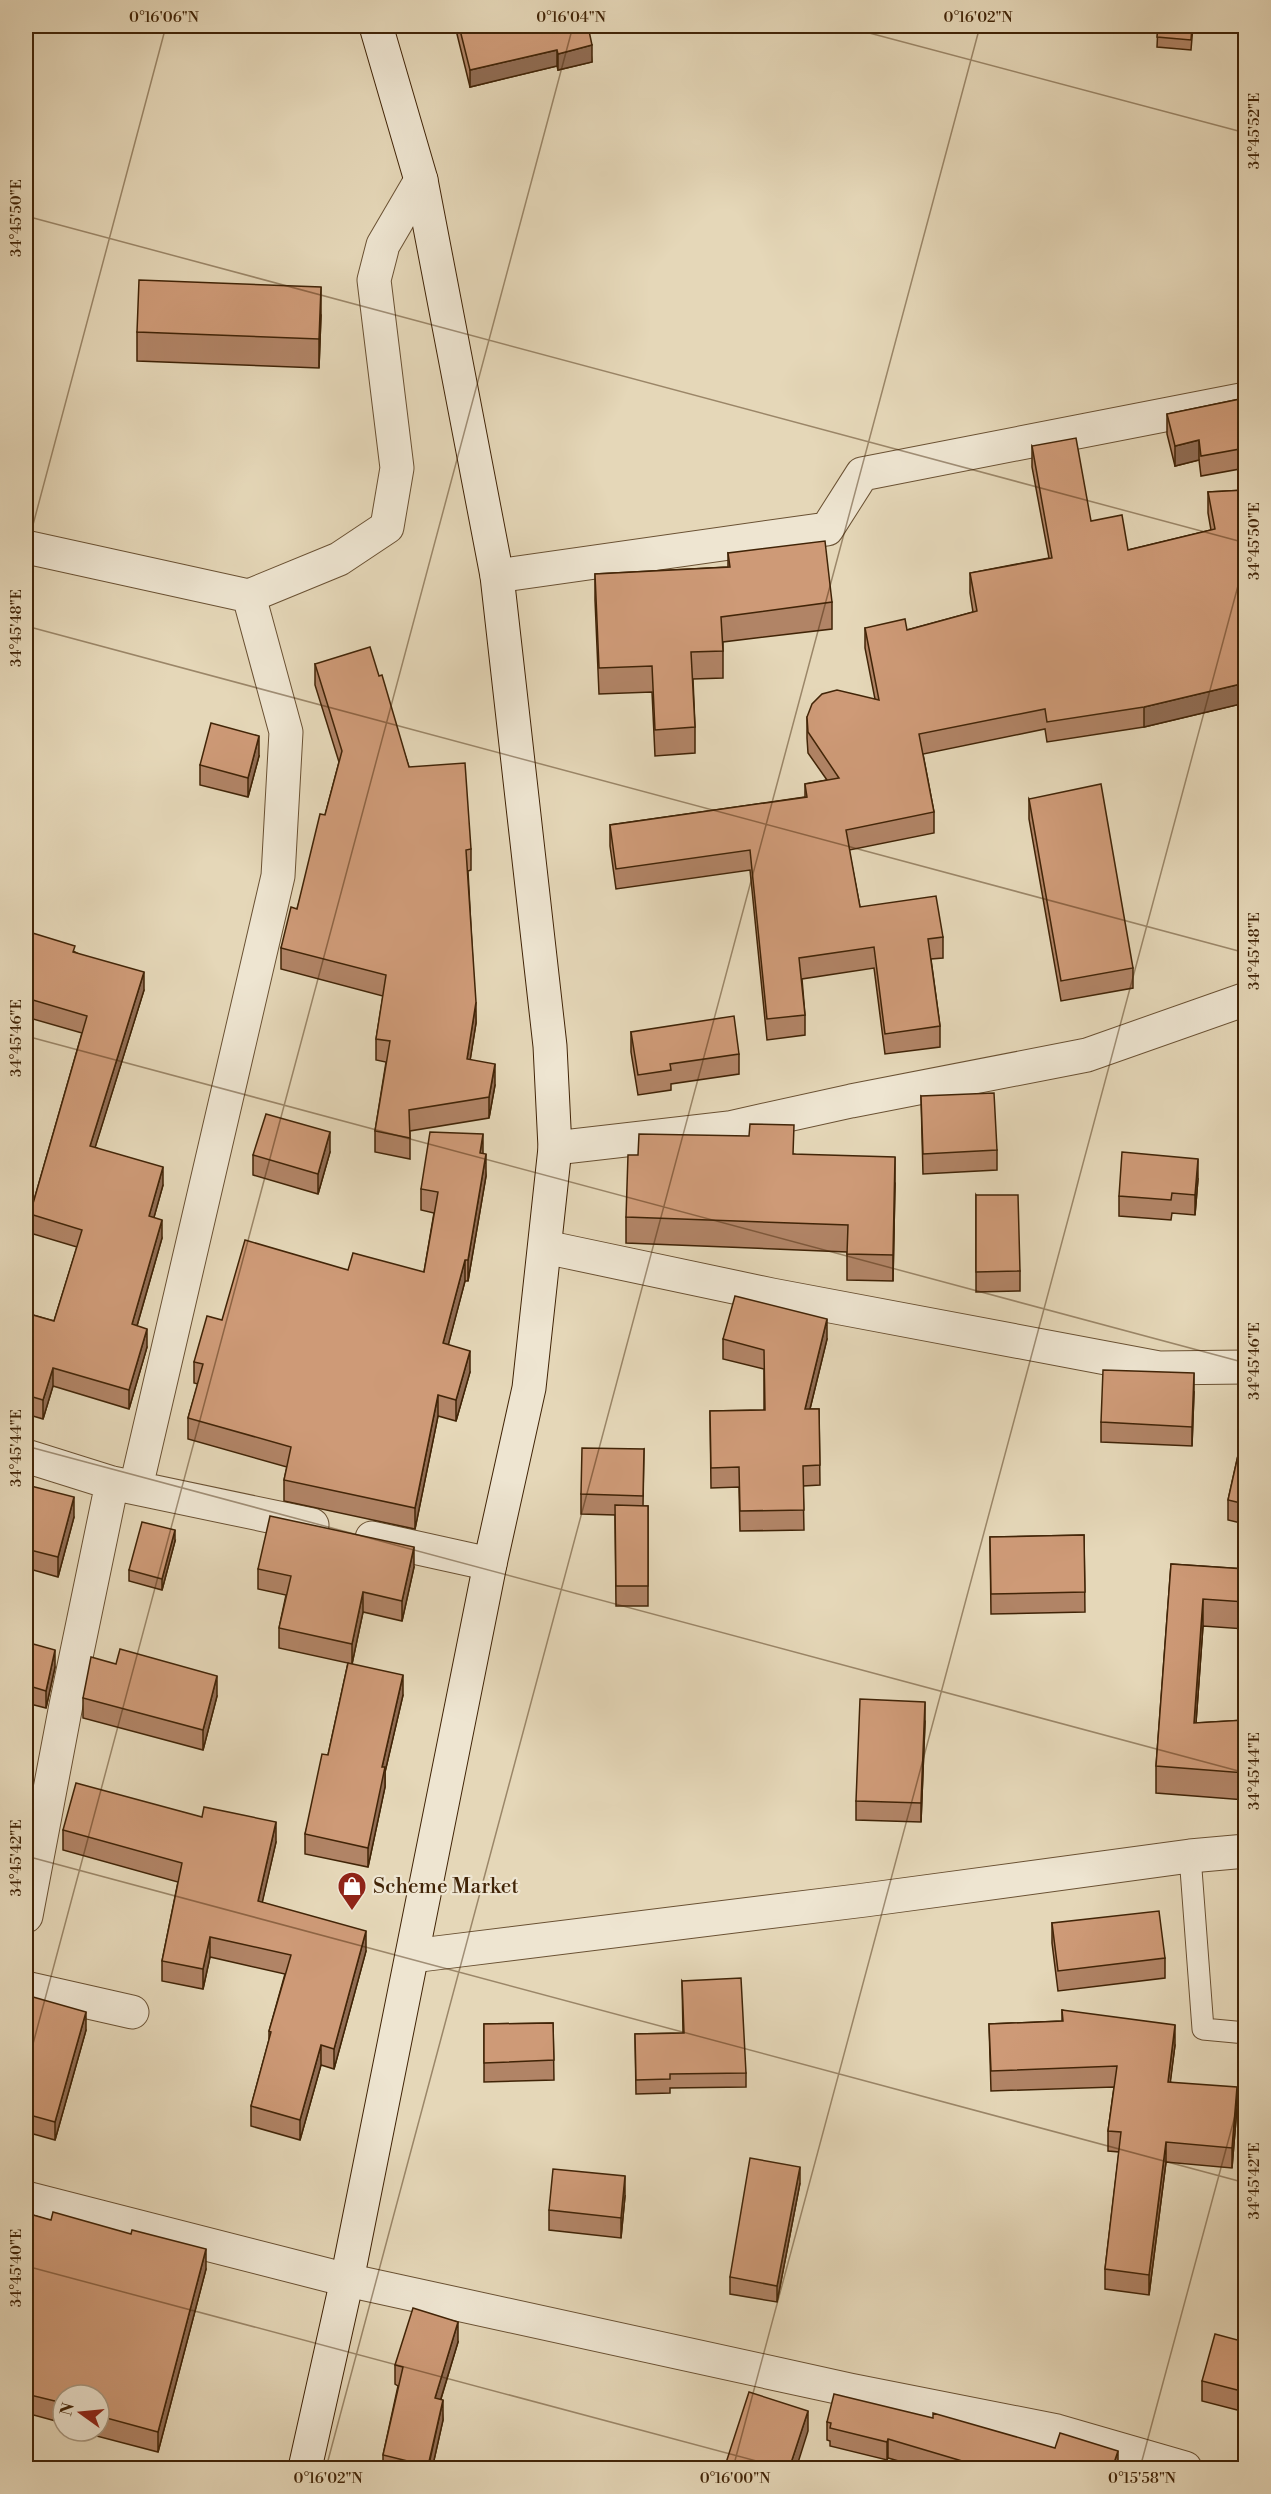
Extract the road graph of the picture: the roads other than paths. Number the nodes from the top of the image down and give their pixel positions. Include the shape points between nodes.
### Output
1 (376, 26) edge
2 (421, 180) junction
3 (1245, 399) edge
4 (26, 547) edge
5 (497, 576) junction
6 (249, 596) junction
7 (1245, 999) edge
8 (555, 1148) junction
9 (545, 1246) junction
10 (1245, 1367) edge
11 (26, 1456) edge
12 (124, 1485) junction
13 (490, 1564) junction
14 (1245, 1851) edge
15 (1190, 1856) junction
16 (26, 1916) edge
17 (412, 1956) junction
18 (26, 1988) edge
19 (132, 2012) dead end
20 (1245, 2033) edge
21 (26, 2198) edge
22 (347, 2280) junction
23 (305, 2469) edge
24 (1185, 2469) edge

1 - 2 street
2 - 5 street
2 - 6 street via 383,245 374,280 398,468 387,527 339,559
3 - 5 street via 862,474 827,529
4 - 6 street
5 - 8 street via 550,1046
6 - 12 street via 286,732 279,876
7 - 8 street via 1087,1055 729,1128
8 - 9 street
9 - 10 street via 772,1295 1159,1368
9 - 13 street via 529,1388
11 - 12 street
12 - 13 street
12 - 16 street via 66,1706
13 - 17 street
14 - 15 street
15 - 17 street
15 - 20 lane via 1203,2029
17 - 22 street
18 - 19 street
21 - 22 street
22 - 23 street
22 - 24 street via 1057,2431

